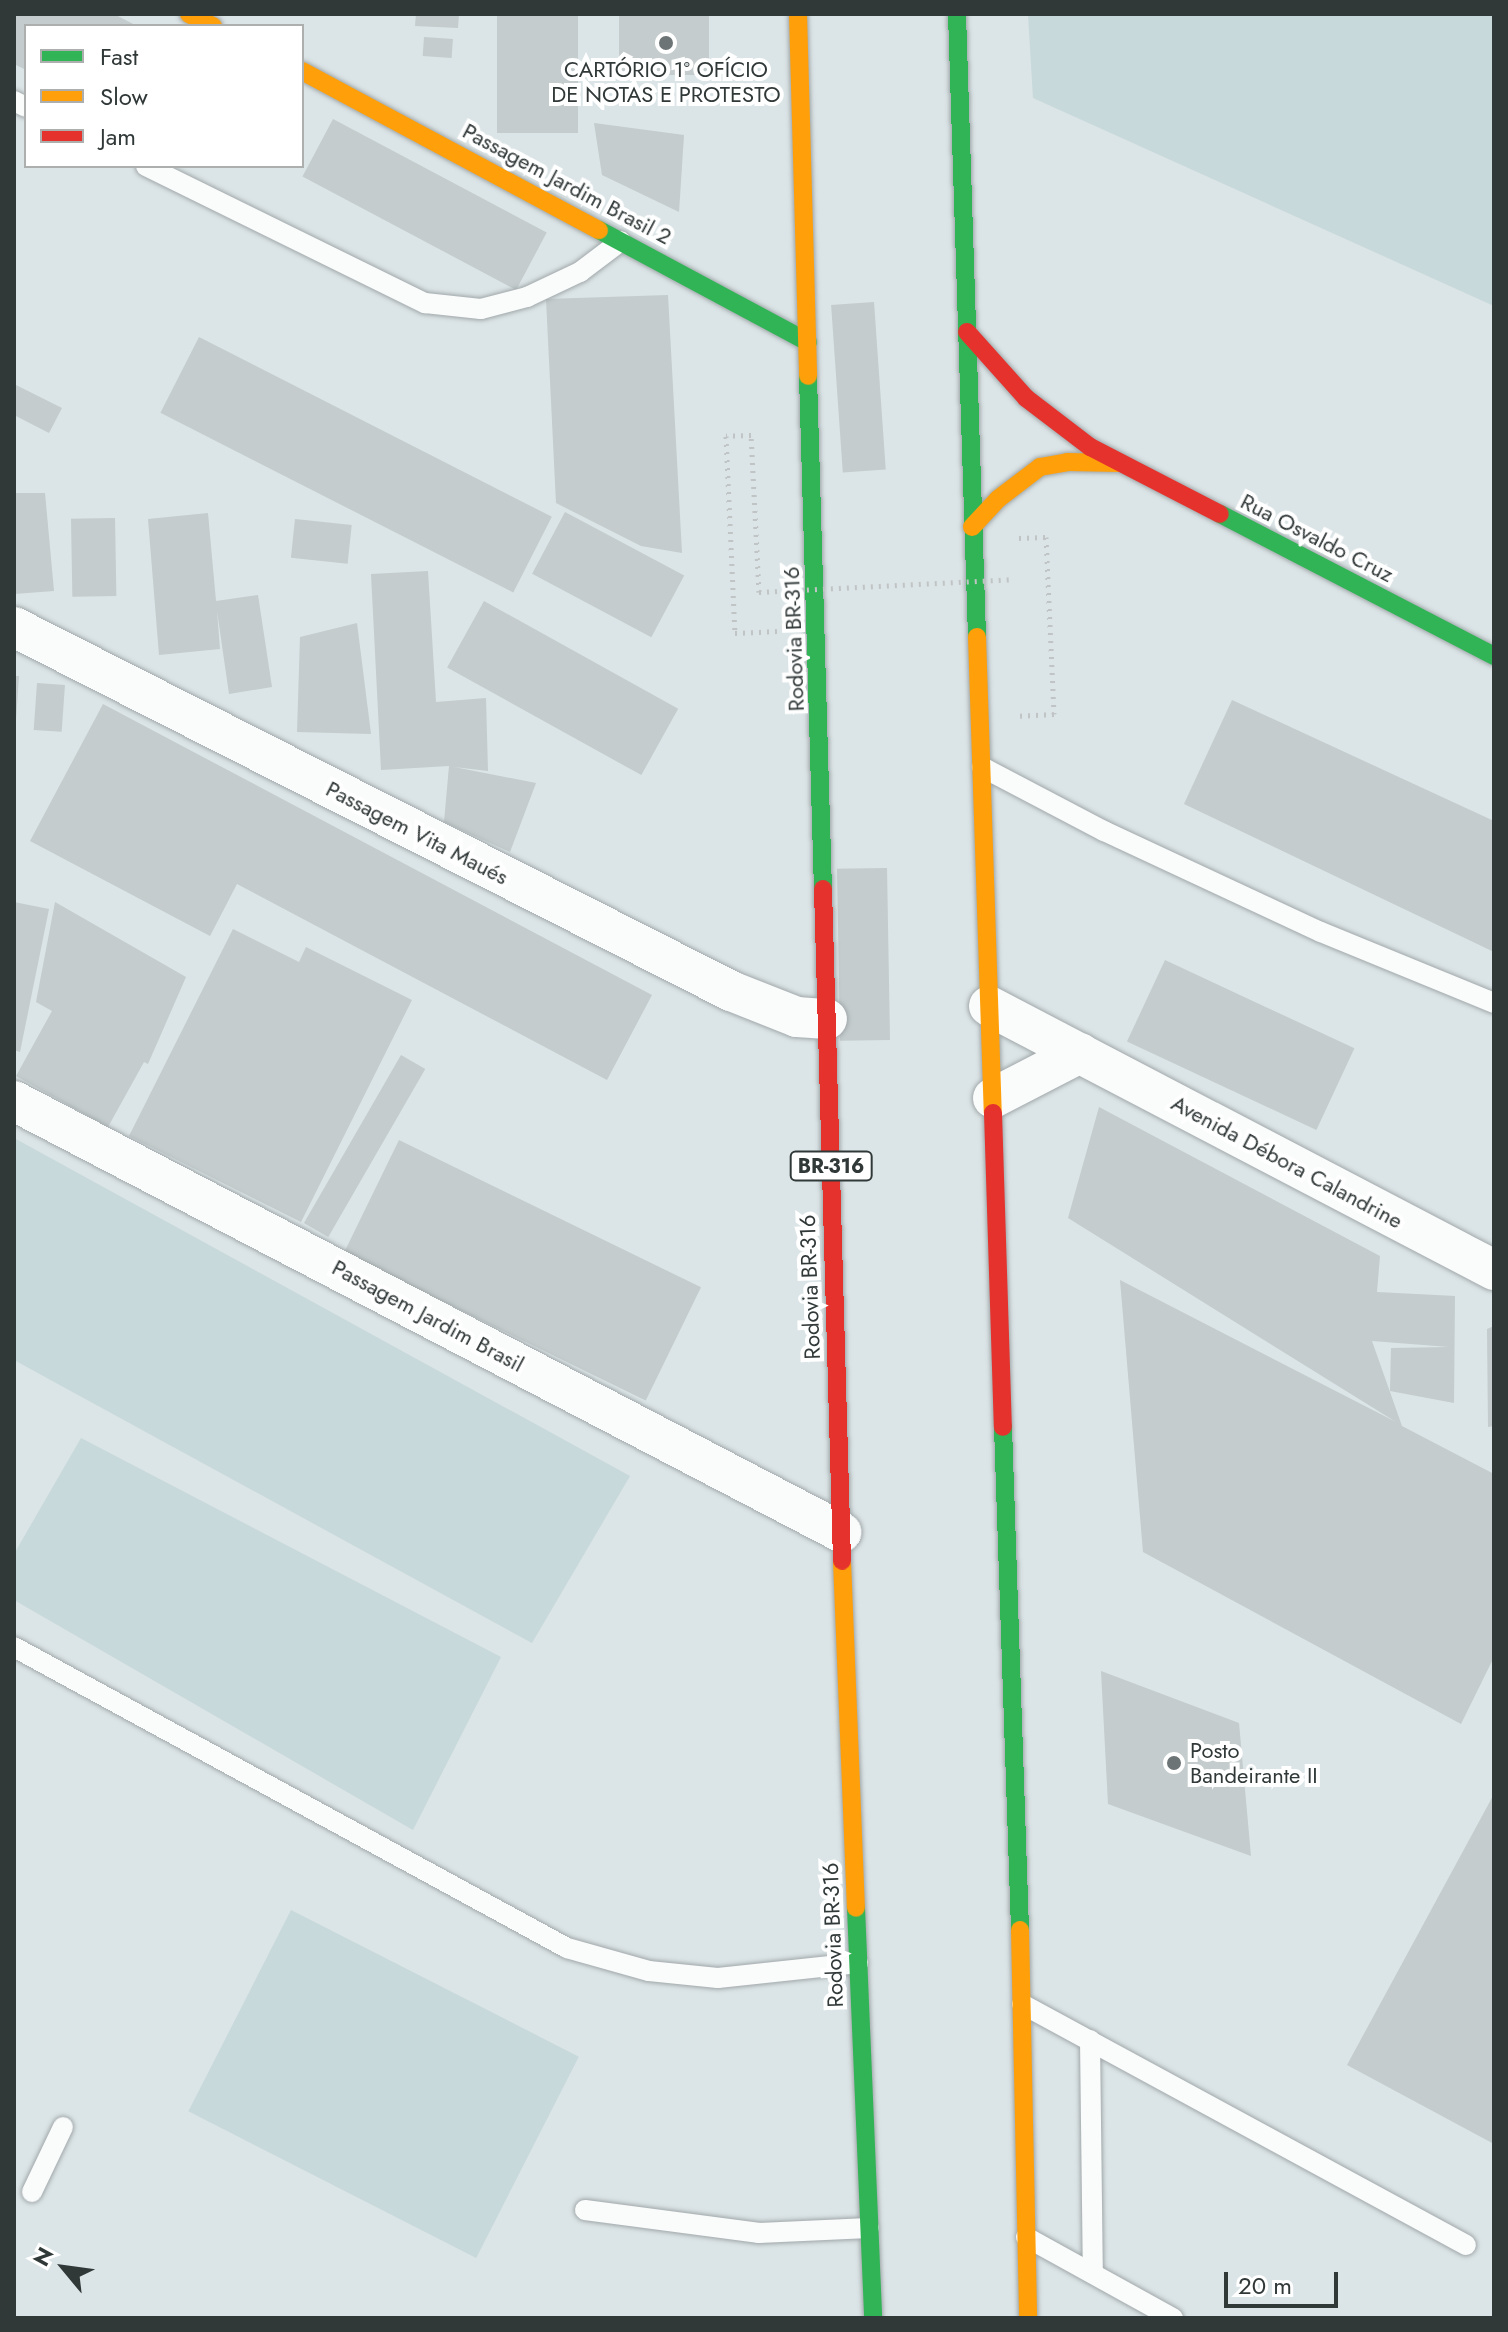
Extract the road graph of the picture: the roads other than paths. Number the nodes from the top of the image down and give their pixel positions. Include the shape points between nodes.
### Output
1 (189, 14) edge
2 (798, 14) edge
3 (957, 14) edge
4 (209, 24) edge
5 (304, 72) edge
6 (150, 168) edge
7 (621, 241) junction
8 (967, 332) junction
9 (808, 342) junction
10 (1119, 463) junction
11 (972, 534) junction
12 (14, 627) edge
13 (1494, 656) edge
14 (982, 767) junction
15 (1494, 1003) edge
16 (989, 1006) junction
17 (827, 1019) junction
18 (1080, 1053) junction
19 (993, 1098) junction
20 (14, 1101) edge
21 (1494, 1270) edge
22 (841, 1532) junction
23 (14, 1647) edge
24 (858, 1963) junction
25 (1022, 2004) junction
26 (1090, 2040) junction
27 (63, 2127) dead end
28 (32, 2192) dead end
29 (585, 2210) dead end
30 (869, 2228) junction
31 (1026, 2237) junction
32 (1466, 2245) dead end
33 (1093, 2273) junction
34 (873, 2318) edge
35 (1028, 2318) edge
36 (1173, 2318) edge

1 - 4 main road
2 - 9 main road, Rodovia BR-316 / BR-316
3 - 8 main road
5 - 7 main road, Passagem Jardim Brasil 2
6 - 7 lane via 425,303 481,309 527,297 580,272
7 - 9 main road, Passagem Jardim Brasil 2
8 - 10 main road, Rua Osvaldo Cruz via 1009,382 1049,418
8 - 11 main road
9 - 17 main road, Rodovia BR-316 / BR-316
10 - 11 main road, Rua Osvaldo Cruz via 1040,467 998,499
10 - 13 main road, Rua Osvaldo Cruz
11 - 14 main road
12 - 17 street, Passagem Vita Maués via 719,985 797,1017
14 - 15 lane via 1104,831 1321,932
14 - 16 main road
16 - 18 street, Avenida Débora Calandrine
16 - 19 main road
17 - 22 main road, Rodovia BR-316 / BR-316
18 - 19 street
18 - 21 street, Avenida Débora Calandrine
19 - 25 main road
20 - 22 street, Passagem Jardim Brasil
22 - 24 main road, Rodovia BR-316 / BR-316
23 - 24 lane via 567,1948 649,1971 718,1978
24 - 30 main road, Rodovia BR-316 / BR-316
25 - 26 lane
25 - 31 main road
26 - 32 lane
26 - 33 lane
27 - 28 lane
29 - 30 lane via 759,2233
30 - 34 main road, Rodovia BR-316 / BR-316
31 - 33 lane
31 - 35 main road
33 - 36 lane

